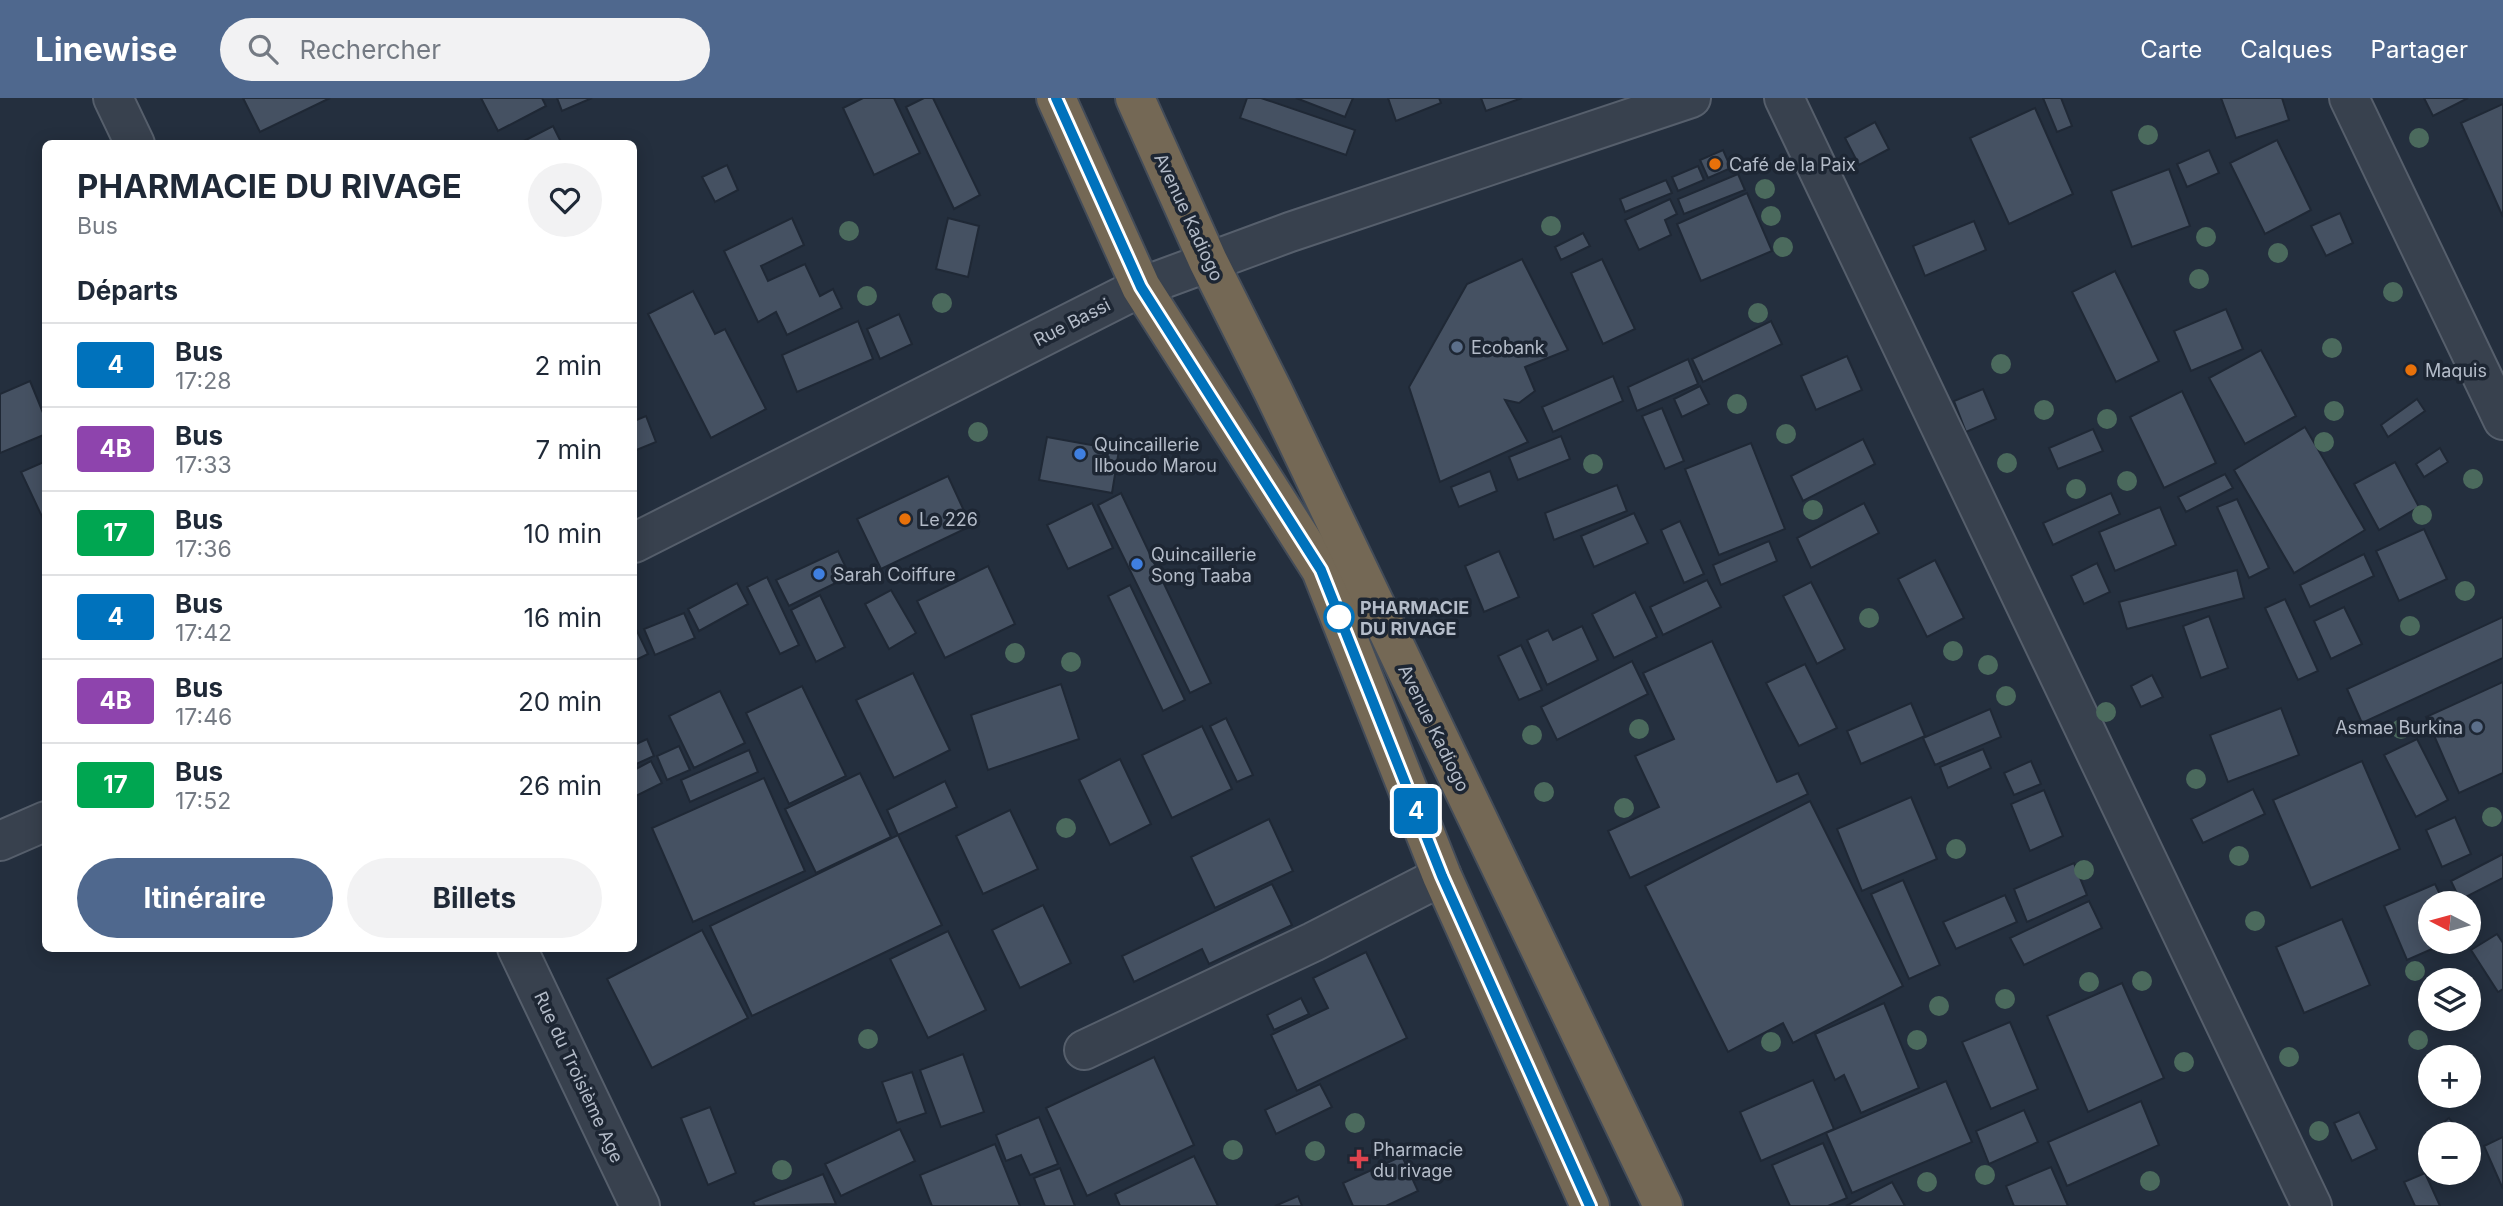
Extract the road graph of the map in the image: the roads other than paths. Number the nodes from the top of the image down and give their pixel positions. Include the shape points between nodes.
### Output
1 (113, 98) edge
2 (1056, 98) edge
3 (1135, 98) edge
4 (1691, 98) edge
5 (1784, 98) edge
6 (2349, 98) edge
7 (133, 140) edge
8 (1208, 261) junction
9 (1141, 287) junction
10 (2503, 420) edge
11 (637, 541) edge
12 (42, 823) edge
13 (0, 841) edge
14 (1442, 876) junction
15 (519, 952) edge
16 (1084, 1050) dead end
17 (640, 1206) edge
18 (1590, 1206) edge
19 (1663, 1206) edge
20 (2312, 1206) edge

1 - 7 street
2 - 9 highway
3 - 8 highway, Avenue Kadiogo
4 - 8 street, Rue Bassi
5 - 20 street
6 - 10 street
8 - 9 street, Rue Bassi
8 - 19 highway, Avenue Kadiogo
9 - 11 street, Rue Bassi
9 - 14 highway via 1321,570
12 - 13 street
14 - 16 street
14 - 18 highway
15 - 17 street, Rue du Troisième Age

